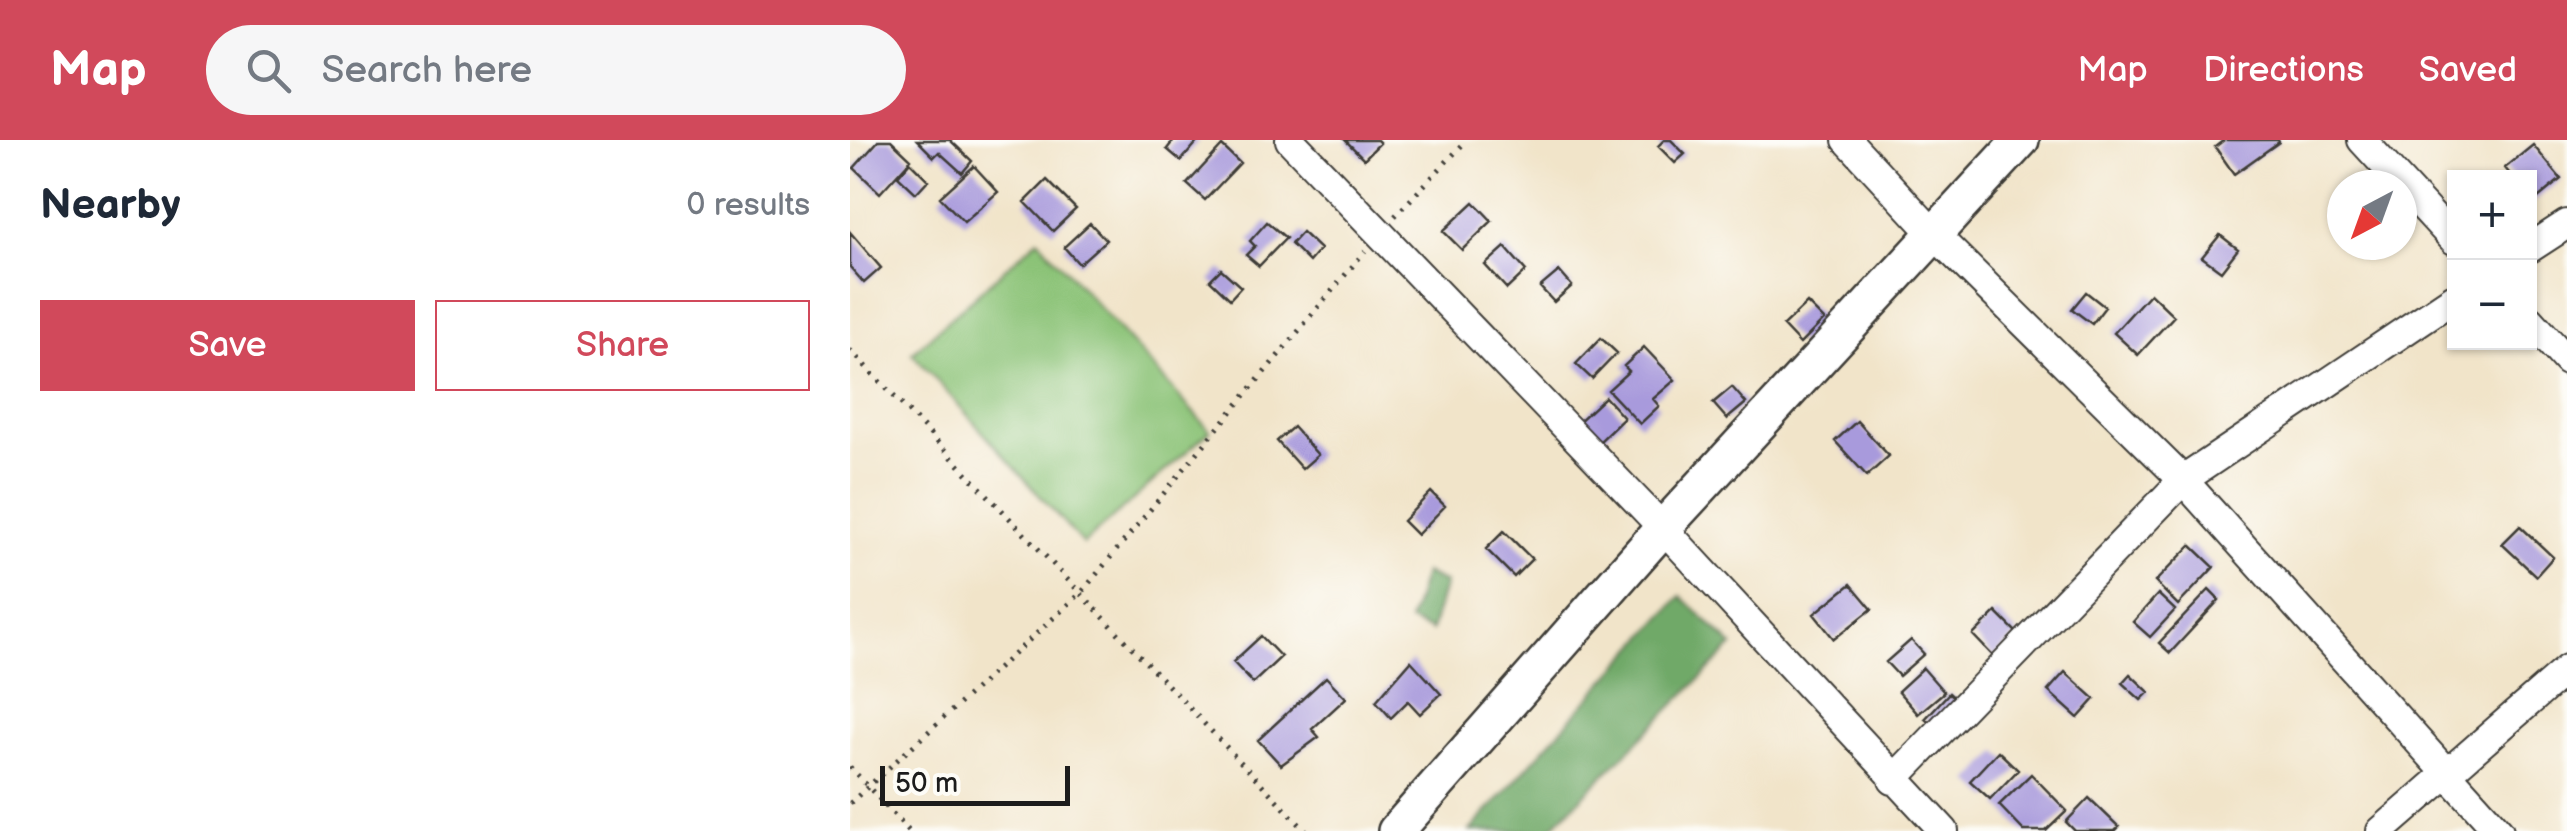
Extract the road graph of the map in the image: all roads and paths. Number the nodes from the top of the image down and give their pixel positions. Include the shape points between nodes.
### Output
1 (1290, 140) edge
2 (1467, 140) edge
3 (1847, 140) edge
4 (2021, 140) edge
5 (2362, 140) edge
6 (2567, 224) edge
7 (2447, 232) edge
8 (1380, 233) junction
9 (1934, 234) junction
10 (2537, 243) edge
11 (2447, 303) edge
12 (2537, 328) edge
13 (850, 350) edge
14 (2567, 360) edge
15 (2183, 480) junction
16 (1663, 528) junction
17 (1081, 593) junction
18 (2567, 669) edge
19 (850, 768) edge
20 (2449, 777) junction
21 (1893, 780) junction
22 (868, 787) junction
23 (850, 803) edge
24 (909, 831) edge
25 (1306, 831) edge
26 (1396, 831) edge
27 (1944, 831) edge
28 (2382, 831) edge
29 (2499, 831) edge

1 - 8 street
2 - 8 path
3 - 9 street
4 - 9 street
5 - 7 street
6 - 10 street
8 - 16 street
8 - 17 path
9 - 15 street
9 - 16 street
11 - 15 street
12 - 14 street
13 - 17 path
15 - 20 street
15 - 21 street
16 - 21 street
16 - 26 street
17 - 22 path
17 - 25 path
18 - 20 street
19 - 22 path
20 - 28 street
20 - 29 street
21 - 27 street
22 - 23 path
22 - 24 path

